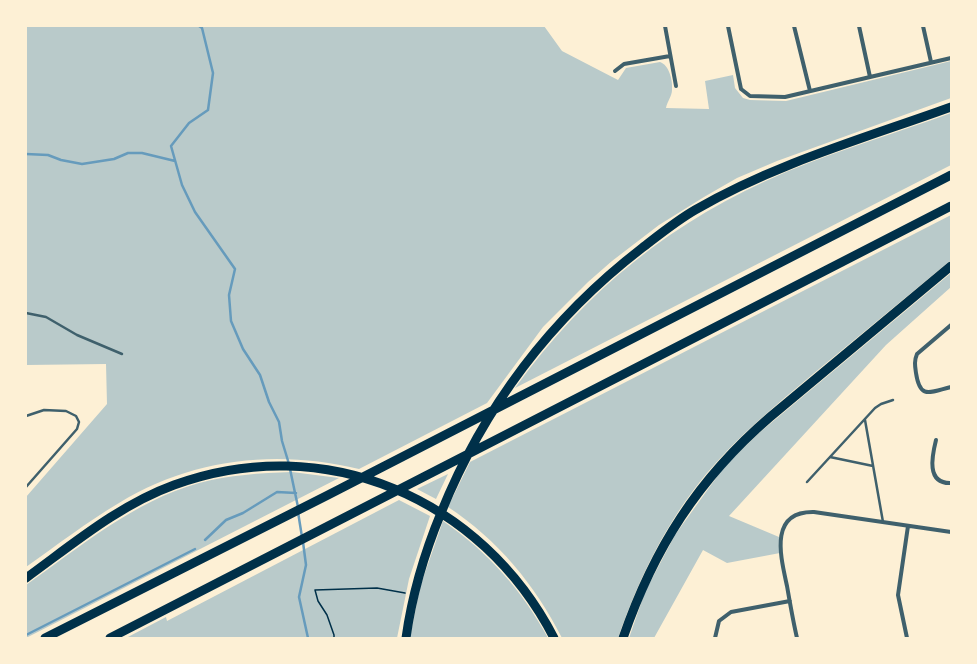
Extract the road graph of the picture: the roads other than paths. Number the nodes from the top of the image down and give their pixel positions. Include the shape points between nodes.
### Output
1 (665, 26) edge
2 (728, 26) edge
3 (794, 26) edge
4 (859, 26) edge
5 (923, 26) edge
6 (670, 56) junction
7 (951, 58) edge
8 (931, 62) junction
9 (615, 71) dead end
10 (870, 77) junction
11 (676, 86) dead end
12 (810, 91) junction
13 (951, 107) edge
14 (951, 175) edge
15 (951, 206) edge
16 (951, 266) edge
17 (26, 313) edge
18 (951, 325) edge
19 (122, 354) dead end
20 (951, 388) edge
21 (892, 400) dead end
22 (26, 416) edge
23 (865, 420) junction
24 (936, 440) dead end
25 (830, 457) junction
26 (873, 466) junction
27 (807, 482) dead end
28 (951, 483) edge
29 (26, 487) edge
30 (883, 522) junction
31 (908, 526) junction
32 (951, 532) edge
33 (26, 578) edge
34 (790, 602) junction
35 (45, 638) edge
36 (110, 638) edge
37 (406, 638) edge
38 (554, 638) edge
39 (623, 638) edge
40 (715, 638) edge
41 (796, 638) edge
42 (907, 638) edge

1 - 6 street
2 - 12 street via 739,84 745,93 785,97
3 - 12 street
4 - 10 street
5 - 8 street
6 - 9 street via 624,64
6 - 11 street
7 - 8 street
8 - 10 street
10 - 12 street
13 - 37 highway via 785,166 734,189 693,211 611,272 542,342 490,414 457,472 428,544 410,610
14 - 35 highway
15 - 36 highway
16 - 39 highway via 741,442 712,473 685,510 659,553 635,602
17 - 19 lane via 46,317 77,335
18 - 20 street via 917,354 915,361 918,386 922,390 929,392
21 - 23 lane via 881,404
22 - 29 lane via 44,410 66,411 76,416 79,422 78,429
23 - 25 lane
23 - 26 lane
24 - 28 street via 932,458 935,476 942,482
25 - 26 lane
25 - 27 lane
26 - 30 lane
30 - 31 street
30 - 34 street via 808,512 789,521 783,530 779,545
31 - 32 street
31 - 42 street via 898,595
33 - 38 highway via 113,515 193,478 244,468 321,468 390,486 428,504 461,525 490,550 505,568 544,619
34 - 40 street via 731,612 719,621
34 - 41 street

